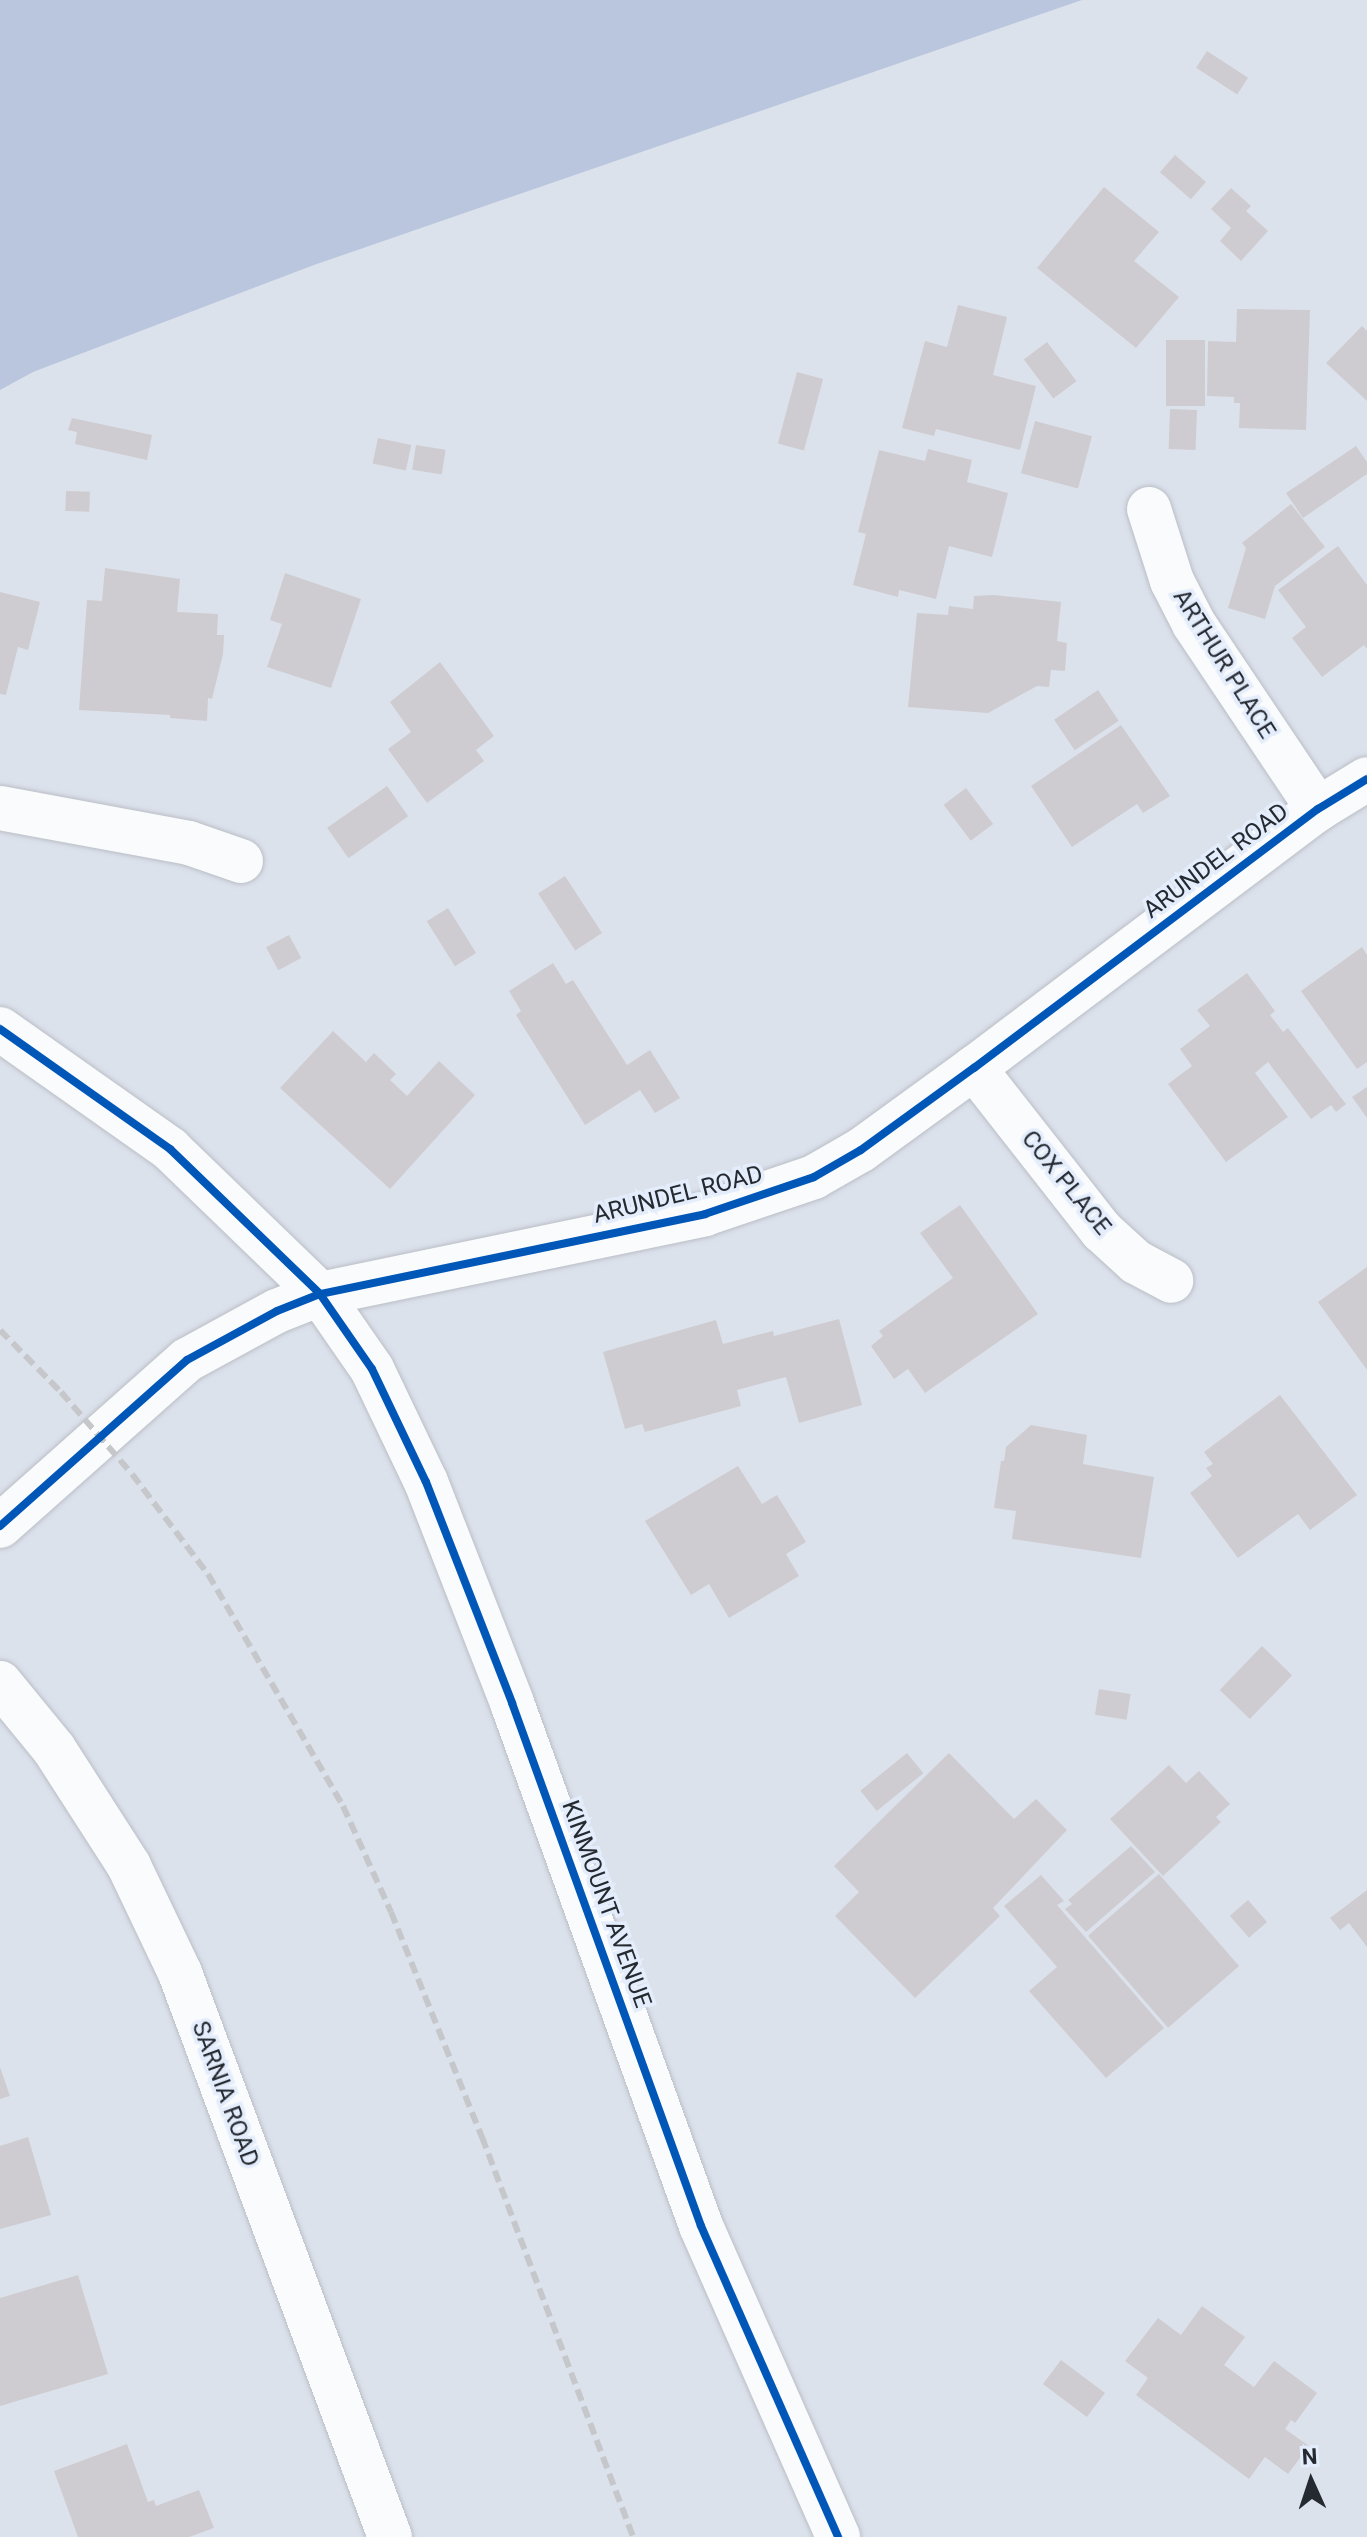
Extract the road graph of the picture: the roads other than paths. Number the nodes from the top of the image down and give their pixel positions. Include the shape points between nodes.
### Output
1 (1149, 509) dead end
2 (1367, 779) edge
3 (0, 808) edge
4 (1318, 809) junction
5 (241, 861) dead end
6 (0, 1029) edge
7 (974, 1068) junction
8 (1171, 1281) dead end
9 (320, 1294) junction
10 (0, 1526) edge
11 (0, 1683) edge
12 (390, 2537) edge
13 (838, 2537) edge

1 - 4 street, ARTHUR PLACE via 1172,581 1194,624
2 - 4 street, ARUNDEL ROAD
3 - 5 street via 189,843
4 - 7 street, ARUNDEL ROAD
6 - 9 street, KINMOUNT AVENUE via 170,1149
7 - 8 street, COX PLACE via 1102,1231 1136,1262
7 - 9 street, ARUNDEL ROAD via 861,1150 814,1177 766,1195 705,1214
9 - 10 street, ARUNDEL ROAD via 229,1334 187,1360
9 - 13 street, KINMOUNT AVENUE via 372,1369 426,1482 512,1703 701,2226
11 - 12 street, SARNIA ROAD via 54,1749 129,1866 180,1973

